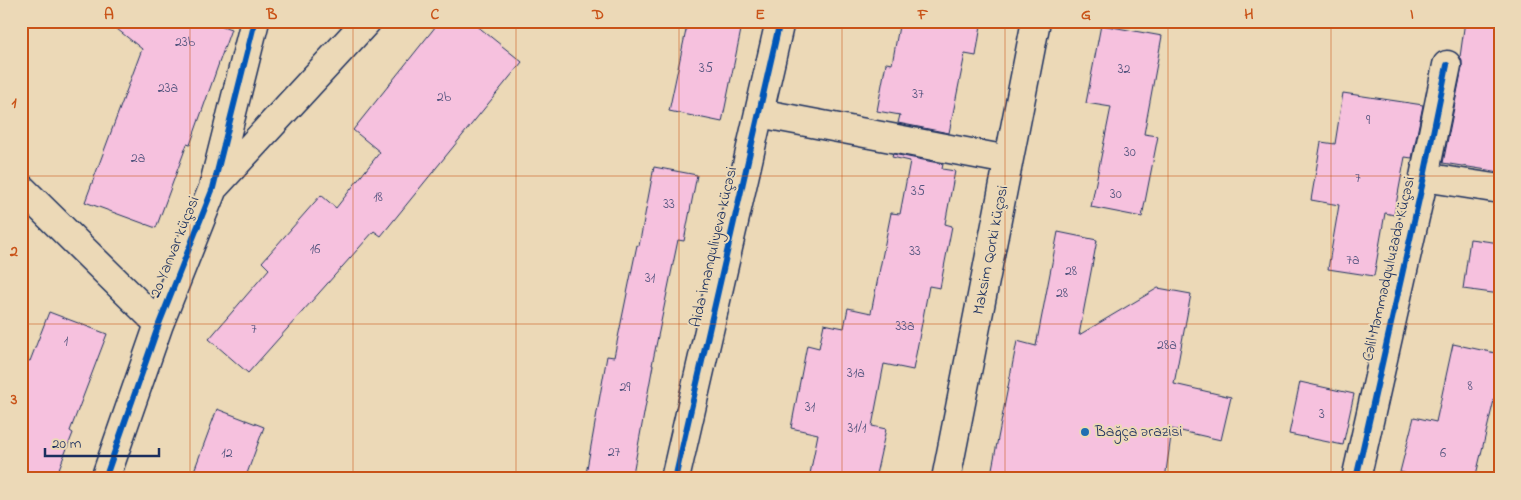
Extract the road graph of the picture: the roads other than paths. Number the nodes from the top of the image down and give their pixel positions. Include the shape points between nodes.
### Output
1 (255, 21) edge
2 (367, 21) edge
3 (780, 21) edge
4 (1036, 21) edge
5 (1447, 65) dead end
6 (759, 113) junction
7 (1008, 160) junction
8 (1424, 177) junction
9 (21, 188) edge
10 (213, 188) junction
11 (1500, 189) edge
12 (159, 324) junction
13 (105, 479) edge
14 (675, 479) edge
15 (946, 479) edge
16 (1356, 479) edge

1 - 10 street, 20 Yanvar küçəsi
2 - 10 street, 20 Yanvar küçəsi
3 - 6 street, Aida İmanquliyeva küçəsi
4 - 7 street, Maksim Qorki küçəsi
5 - 8 street, Cəlil Məmmədquluzadə Küçəsi
6 - 7 street
6 - 14 street, Aida İmanquliyeva küçəsi
7 - 15 street, Maksim Qorki küçəsi
8 - 11 street, Cəlil Məmmədquluzadə Küçəsi
8 - 16 street, Cəlil Məmmədquluzadə Küçəsi
9 - 12 street
10 - 12 street, 20 Yanvar küçəsi
12 - 13 street, 20 Yanvar küçəsi

